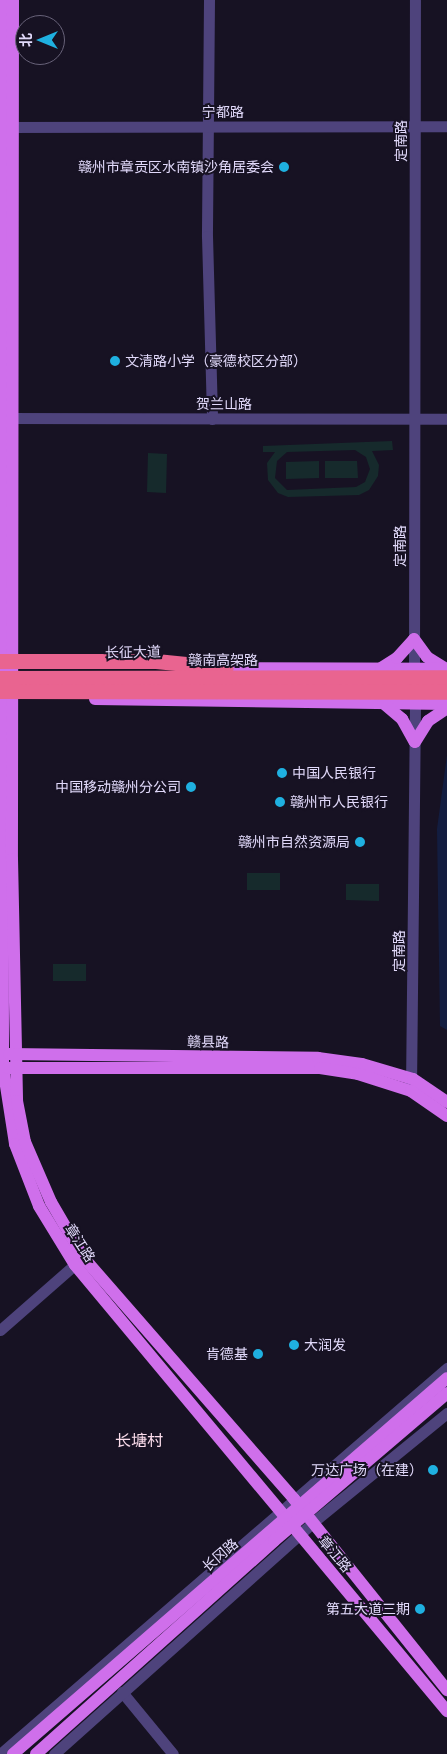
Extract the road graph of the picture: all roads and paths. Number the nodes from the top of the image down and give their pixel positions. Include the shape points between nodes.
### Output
1 (1, 0) edge
2 (13, 0) edge
3 (210, 0) edge
4 (416, 0) edge
5 (447, 126) edge
6 (5, 127) edge
7 (209, 128) junction
8 (416, 128) junction
9 (5, 418) edge
10 (212, 419) junction
11 (415, 419) junction
12 (447, 420) edge
13 (414, 638) junction
14 (3, 668) edge
15 (379, 668) junction
16 (414, 668) junction
17 (447, 668) edge
18 (447, 677) edge
19 (447, 692) edge
20 (3, 697) edge
21 (383, 703) junction
22 (416, 703) junction
23 (447, 704) edge
24 (447, 708) edge
25 (415, 742) junction
26 (17, 1055) junction
27 (2, 1061) edge
28 (17, 1068) junction
29 (412, 1085) junction
30 (447, 1102) edge
31 (447, 1116) edge
32 (79, 1261) junction
33 (0, 1330) edge
34 (447, 1368) edge
35 (447, 1378) edge
36 (447, 1393) edge
37 (447, 1413) edge
38 (303, 1511) junction
39 (289, 1522) junction
40 (447, 1690) edge
41 (122, 1692) junction
42 (447, 1711) edge
43 (0, 1754) edge
44 (13, 1754) edge
45 (36, 1754) edge
46 (54, 1754) edge
47 (173, 1754) edge

1 - 6 main road
2 - 6 main road
3 - 7 street
4 - 8 street, 定南路
5 - 8 street, 宁都路
6 - 7 street, 宁都路
6 - 9 main road, 章江路
7 - 8 street, 宁都路
7 - 10 street
8 - 11 street, 定南路
9 - 10 street, 贺兰山路
9 - 14 main road, 章江路
10 - 11 street, 贺兰山路
11 - 12 street, 贺兰山路
11 - 13 street, 定南路
13 - 15 main road via 397,658
13 - 16 street, 定南路
13 - 17 main road via 427,657
14 - 15 main road, 长征大道
14 - 18 highway, 赣南高架路, bridge
14 - 20 main road, 章江路
15 - 16 main road, 长征大道
16 - 17 main road, 长征大道
16 - 22 street, 定南路
19 - 20 highway, bridge via 178,691
20 - 21 main road
20 - 26 main road, 章江路
20 - 27 main road, 章江路
21 - 22 main road
21 - 25 main road via 402,719
22 - 23 main road
22 - 25 street, 定南路
24 - 25 main road via 428,721
25 - 29 street, 定南路
26 - 27 main road, 赣县路
26 - 28 main road, 章江路
26 - 29 main road, 赣县路 via 318,1058 362,1064
27 - 28 main road, 赣县路
27 - 32 main road, 章江路 via 15,1144 25,1174 39,1206
28 - 29 main road, 赣县路 via 320,1068
28 - 32 main road, 章江路 via 17,1101 25,1142
29 - 30 main road
29 - 31 main road
32 - 33 street
32 - 38 main road, 章江路
32 - 39 main road, 章江路
34 - 38 street
35 - 38 main road, 长冈路
36 - 38 main road, 长冈路
37 - 38 street
38 - 39 main road, 长冈路
38 - 39 street
38 - 40 main road, 章江路
39 - 41 street
39 - 42 main road, 章江路
39 - 43 street
39 - 44 main road, 长冈路
39 - 45 main road, 长冈路
41 - 46 street
41 - 47 street

